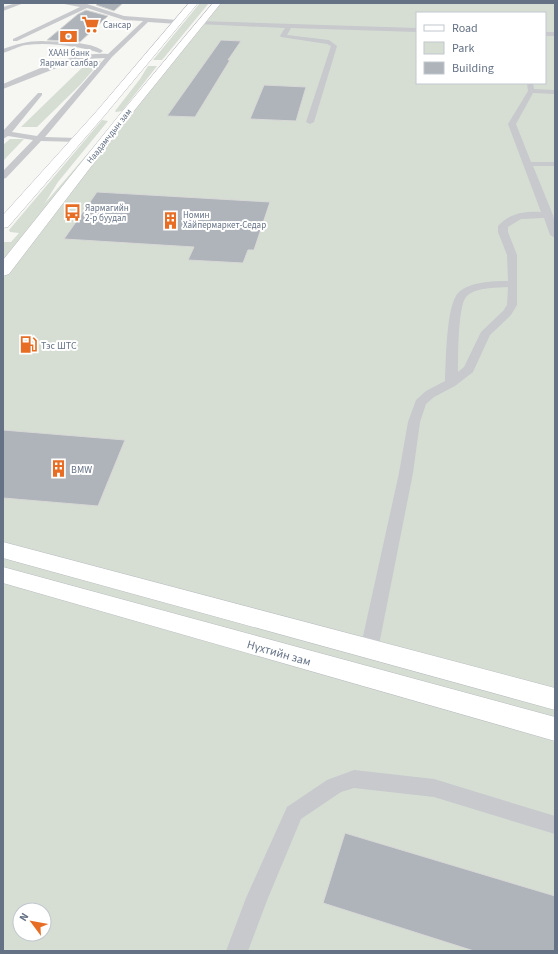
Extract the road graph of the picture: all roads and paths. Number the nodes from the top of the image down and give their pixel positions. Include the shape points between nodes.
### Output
1 (21, 3) edge
2 (62, 3) edge
3 (93, 3) edge
4 (194, 3) edge
5 (216, 3) edge
6 (85, 6) junction
7 (3, 9) edge
8 (146, 21) junction
9 (178, 22) junction
10 (200, 23) junction
11 (289, 26) junction
12 (416, 30) edge
13 (26, 43) junction
14 (3, 51) edge
15 (101, 54) junction
16 (110, 56) junction
17 (3, 87) edge
18 (530, 87) edge
19 (555, 92) edge
20 (40, 94) dead end
21 (100, 114) junction
22 (125, 115) junction
23 (310, 122) dead end
24 (5, 135) edge
25 (40, 139) junction
26 (76, 140) junction
27 (528, 164) junction
28 (555, 164) edge
29 (3, 176) edge
30 (548, 215) junction
31 (6, 228) edge
32 (32, 235) junction
33 (555, 235) edge
34 (3, 271) edge
35 (513, 284) junction
36 (451, 383) junction
37 (3, 550) edge
38 (3, 575) edge
39 (369, 650) junction
40 (555, 699) edge
41 (555, 730) edge
42 (555, 826) edge
43 (237, 951) edge

1 - 7 street
2 - 6 street
3 - 6 street
4 - 9 highway, Наадамчдын зам
5 - 10 highway, Наадамчдын зам
6 - 8 street via 124,18
6 - 13 street via 12,39
8 - 9 street
8 - 16 street
9 - 21 highway, Наадамчдын зам
10 - 11 street
10 - 22 highway, Наадамчдын зам
11 - 12 street
11 - 23 street via 283,36 329,42 334,46
13 - 14 street
13 - 15 street via 83,46 96,48
15 - 16 street
15 - 17 street via 75,58
16 - 25 street
18 - 19 street
18 - 27 street via 512,124
20 - 24 street
21 - 22 highway
21 - 26 highway, Наадамчдын зам
22 - 32 highway, Наадамчдын зам
24 - 25 street
25 - 26 street
25 - 29 street
26 - 31 highway, Наадамчдын зам
27 - 28 street
27 - 30 street
30 - 33 street
30 - 35 street via 516,216 503,226 502,232 512,255
31 - 32 highway
32 - 34 highway, Наадамчдын зам
35 - 36 street via 512,305 507,313 485,334 469,369
35 - 36 street via 492,284 462,295 455,316
36 - 39 street via 430,394 420,404 414,422 406,473
37 - 39 main road
38 - 41 main road, Нүхтийн зам
39 - 40 main road
42 - 43 street via 434,788 354,779 334,786 294,812

